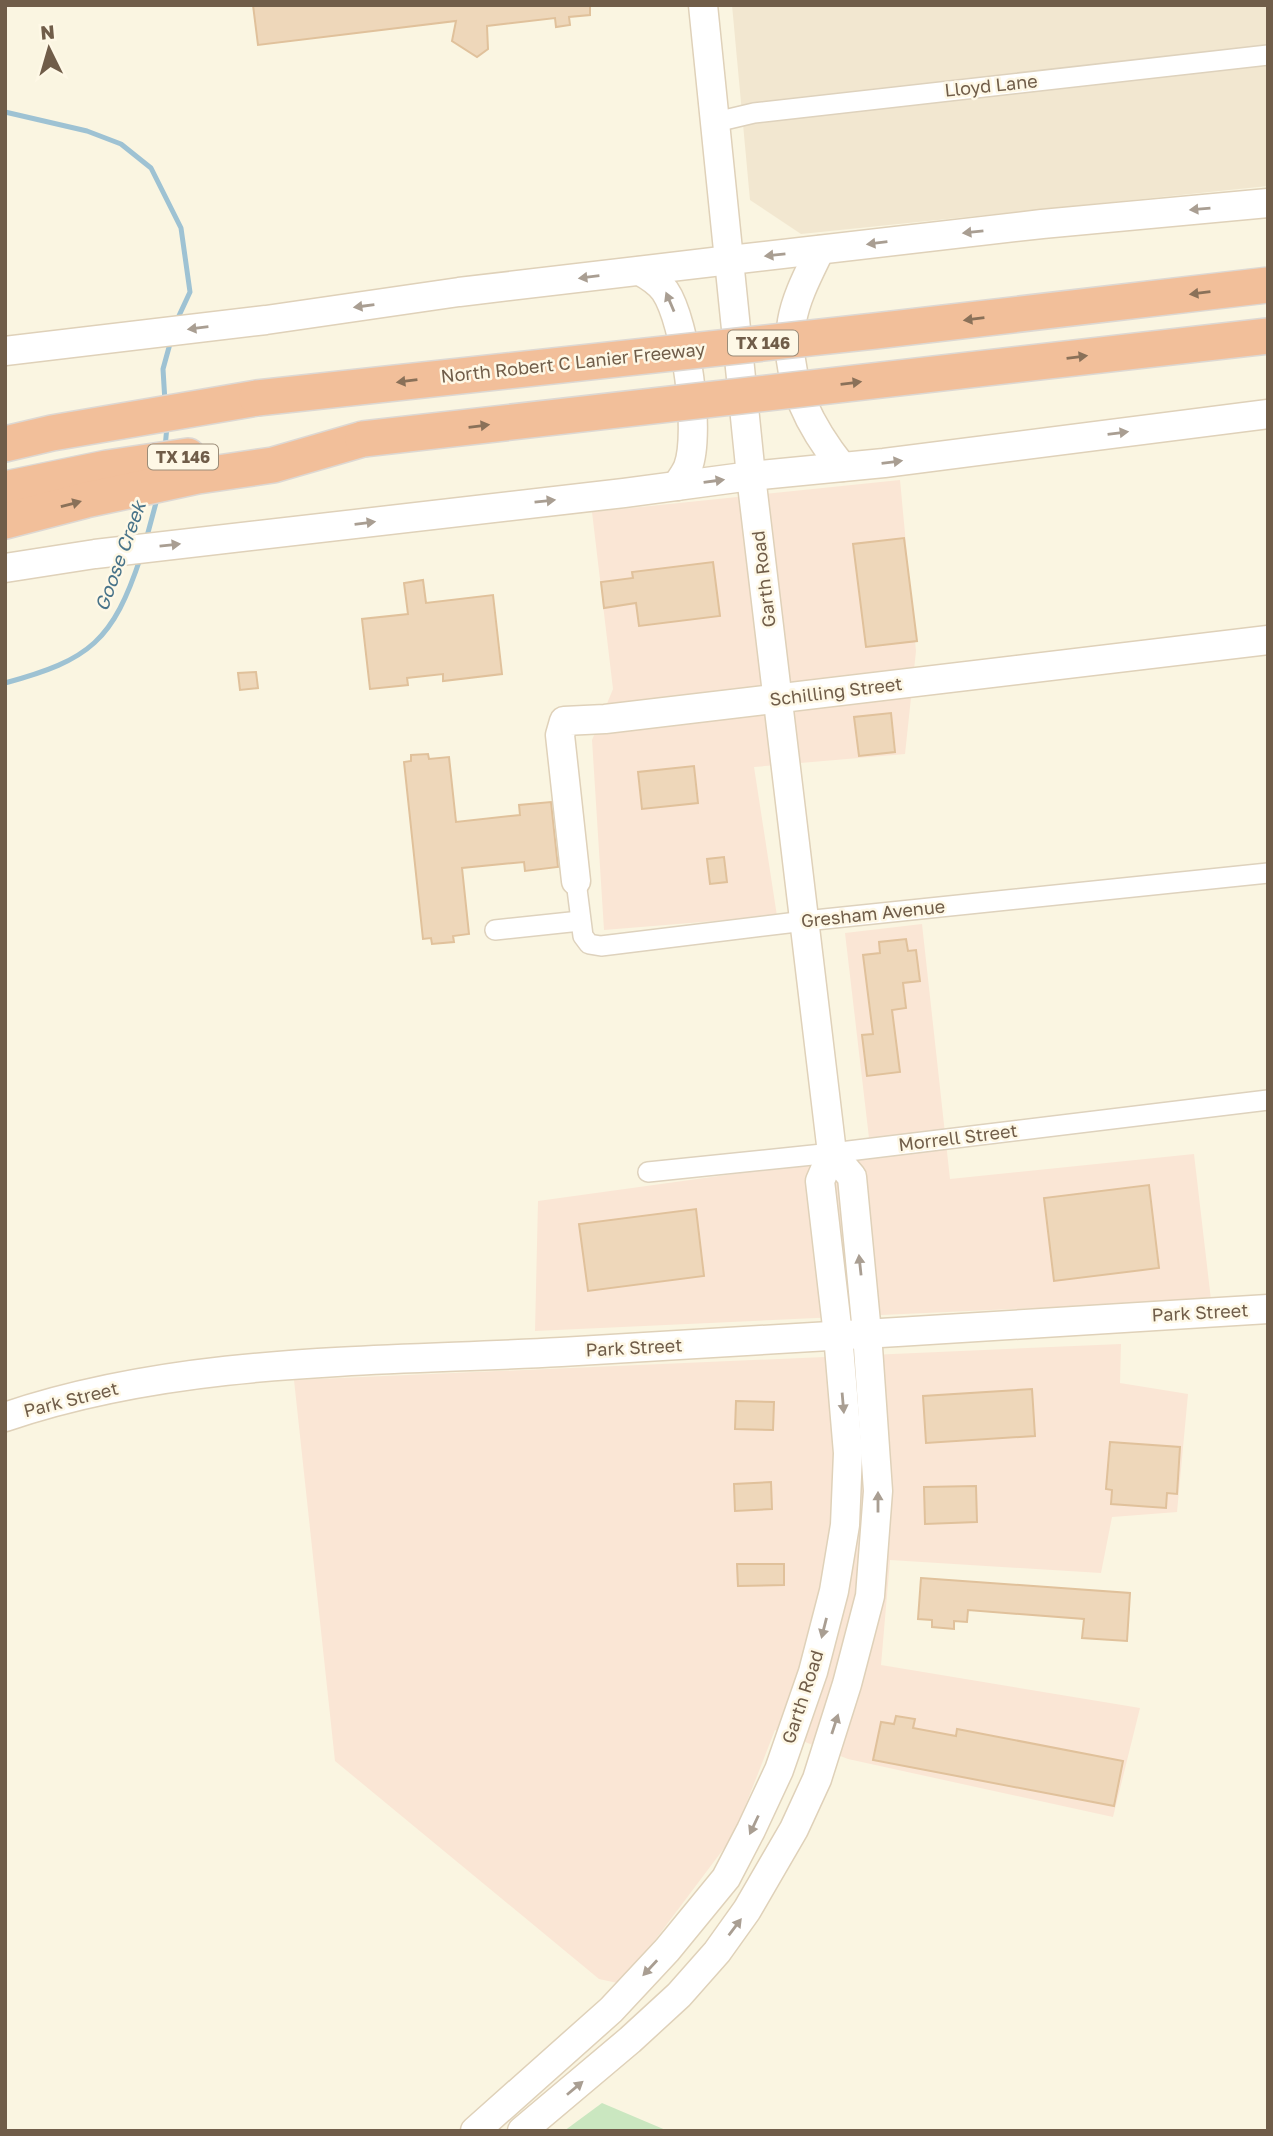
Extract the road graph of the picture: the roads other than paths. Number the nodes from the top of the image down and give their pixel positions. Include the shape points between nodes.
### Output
1 (703, 5) edge
2 (1268, 55) edge
3 (716, 122) junction
4 (1268, 203) edge
5 (820, 250) junction
6 (730, 260) junction
7 (640, 271) junction
8 (1268, 285) edge
9 (1268, 336) edge
10 (7, 350) edge
11 (257, 398) junction
12 (1268, 414) edge
13 (5, 419) edge
14 (363, 439) junction
15 (5, 444) edge
16 (842, 467) junction
17 (751, 476) junction
18 (677, 486) junction
19 (5, 489) edge
20 (5, 521) edge
21 (5, 568) edge
22 (1268, 640) edge
23 (778, 698) junction
24 (1268, 873) edge
25 (576, 881) joint
26 (580, 921) junction
27 (805, 921) junction
28 (495, 930) dead end
29 (1268, 1100) edge
30 (832, 1153) junction
31 (649, 1171) dead end
32 (1268, 1309) edge
33 (867, 1333) junction
34 (838, 1335) junction
35 (5, 1417) edge
36 (813, 1672) junction
37 (847, 1685) junction
38 (726, 1878) junction
39 (762, 1888) junction
40 (475, 2131) edge
41 (522, 2131) edge

1 - 3 main road, Garth Road
2 - 3 street, Lloyd Lane via 754,113
3 - 6 main road, Garth Road
4 -> 5 main road
5 -> 6 main road
5 - 16 main road via 794,313 791,351 795,382 807,412
6 - 7 main road
6 - 17 main road, Garth Road
7 -> 10 main road
18 -> 7 main road via 689,466 692,434 683,337 665,291
8 -> 11 highway, North Robert C Lanier Freeway / TX 146, bridge
14 -> 9 highway, TX 146, bridge
11 - 13 highway via 64,408
11 - 15 highway, North Robert C Lanier Freeway / TX 146
16 -> 12 main road
14 - 19 highway, TX 146 via 241,449 107,468
20 -> 14 highway via 198,476 273,466
16 - 17 main road
18 -> 17 main road
17 - 23 main road, Garth Road
21 -> 18 main road
22 - 23 main road, Schilling Street
23 - 25 main road, Schilling Street via 564,721 560,734
23 - 27 main road, Garth Road
24 - 27 street, Gresham Avenue
25 - 26 street
26 - 27 street, Gresham Avenue via 589,944 601,946
26 - 28 street
27 - 30 main road, Garth Road
29 - 30 street, Morrell Street
30 - 31 street, Morrell Street
33 -> 30 main road, Garth Road via 852,1177
30 - 34 main road, Garth Road via 820,1181
32 - 33 main road, Park Street
33 - 34 main road, Park Street
37 -> 33 main road, Garth Road via 870,1596 878,1509
34 - 35 main road, Park Street via 284,1366 89,1392
34 -> 36 main road, Garth Road via 848,1452 845,1525
36 - 37 main road
36 -> 38 main road, Garth Road via 779,1770
39 -> 37 main road, Garth Road via 817,1779
38 - 39 main road
38 -> 40 main road, Garth Road via 611,2010
41 -> 39 main road, Garth Road via 679,1995 717,1952

